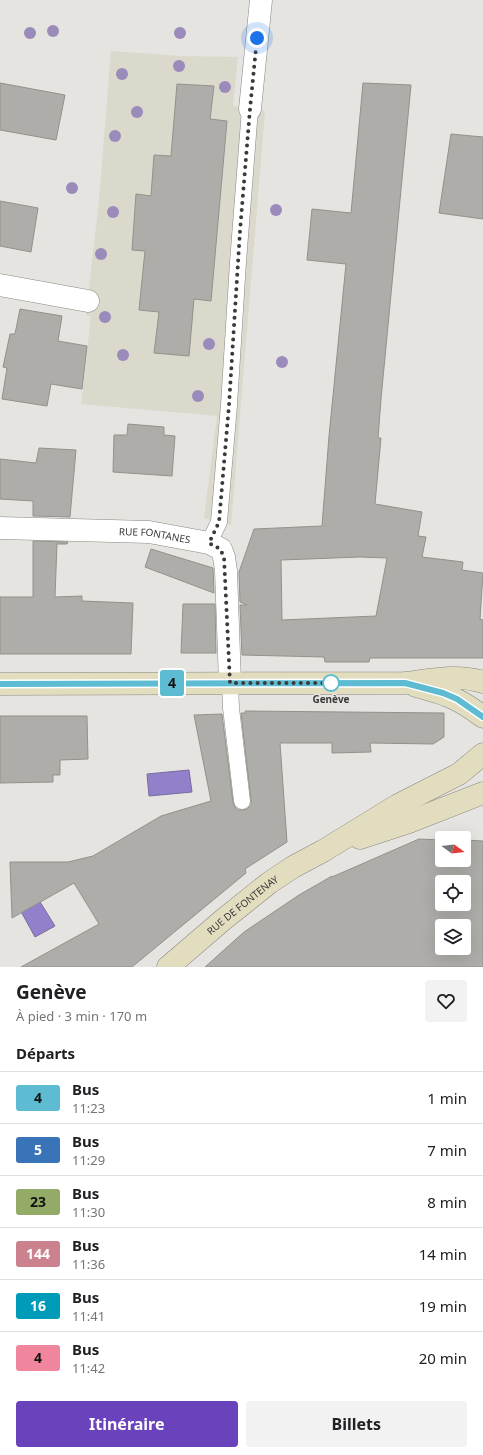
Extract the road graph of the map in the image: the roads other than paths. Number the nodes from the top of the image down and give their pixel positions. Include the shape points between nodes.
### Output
1 (261, 0) edge
2 (250, 109) joint
3 (0, 285) edge
4 (88, 301) dead end
5 (0, 528) edge
6 (209, 543) junction
7 (483, 682) edge
8 (230, 683) junction
9 (405, 683) junction
10 (0, 684) edge
11 (483, 717) edge
12 (483, 754) edge
13 (483, 793) edge
14 (242, 801) dead end
15 (323, 851) junction
16 (179, 964) edge

1 - 2 street
2 - 6 lane via 219,522
3 - 4 street
5 - 6 street, RUE FONTANES via 149,532
6 - 8 street via 220,549 224,557
7 - 9 main road via 456,677
8 - 9 main road
8 - 10 main road
8 - 14 lane
9 - 11 main road via 457,699
12 - 15 main road, RUE DE FONTENAY via 459,774 398,805
13 - 15 main road, RUE DE FONTENAY via 409,822
15 - 16 main road, RUE DE FONTENAY via 269,883 224,919

